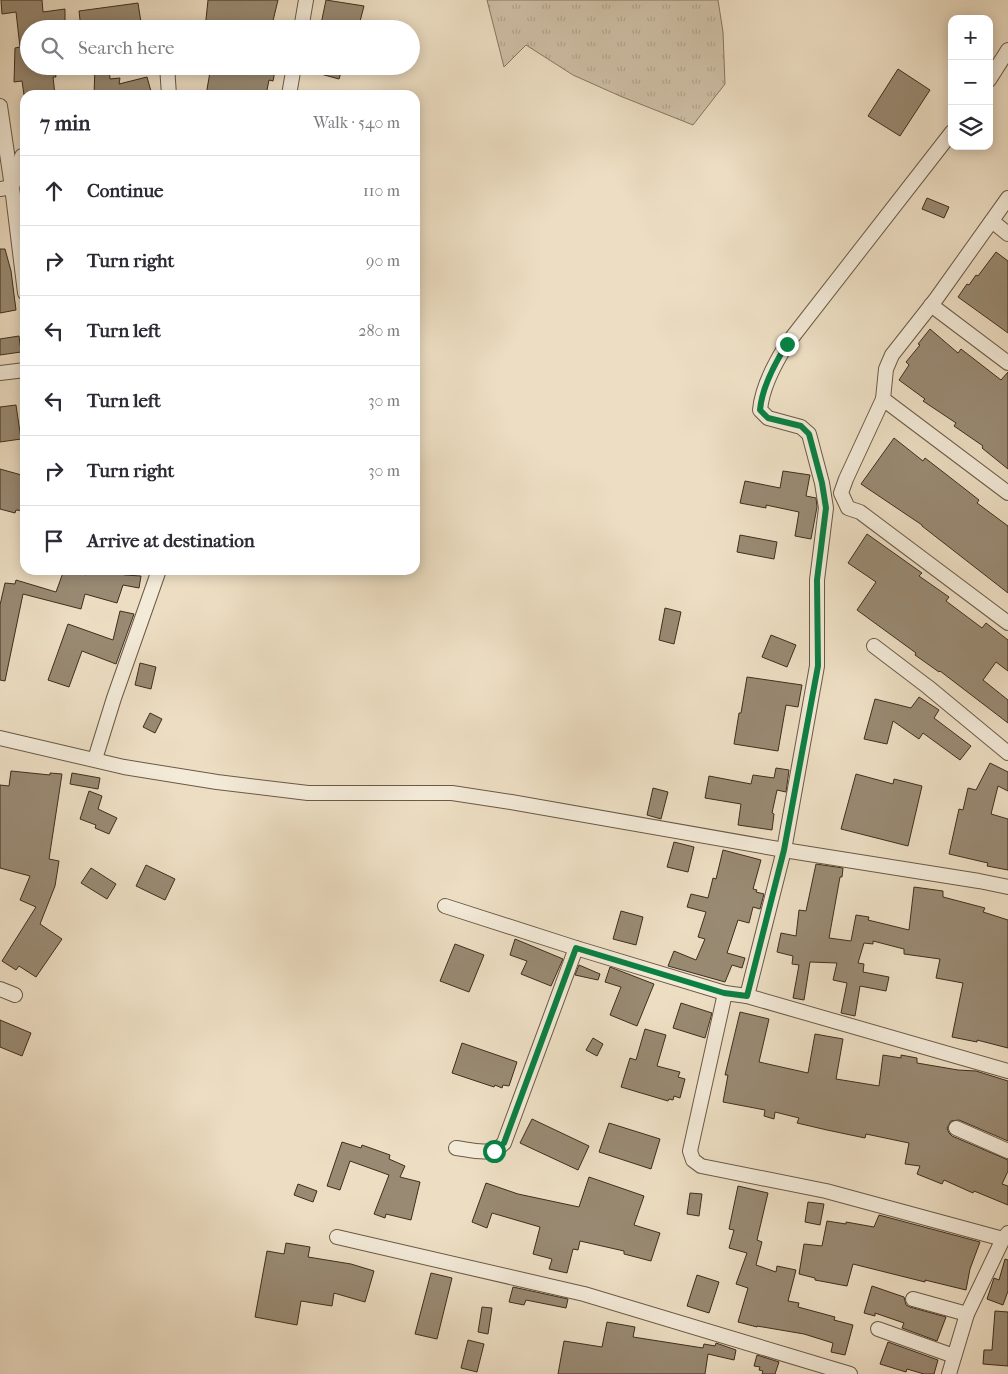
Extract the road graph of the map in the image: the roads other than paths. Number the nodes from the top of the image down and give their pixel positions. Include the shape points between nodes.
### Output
1 (306, 0) edge
2 (303, 20) edge
3 (1008, 50) edge
4 (993, 74) edge
5 (167, 75) edge
6 (292, 75) edge
7 (168, 90) edge
8 (290, 90) edge
9 (0, 106) edge
10 (948, 137) edge
11 (20, 160) edge
12 (6, 188) edge
13 (1008, 198) edge
14 (992, 222) junction
15 (1008, 234) edge
16 (20, 265) edge
17 (931, 305) junction
18 (1008, 363) edge
19 (20, 371) edge
20 (0, 373) edge
21 (883, 399) junction
22 (1008, 493) edge
23 (157, 575) edge
24 (1008, 623) edge
25 (874, 646) dead end
26 (0, 738) edge
27 (1008, 753) edge
28 (95, 760) junction
29 (784, 850) junction
30 (1008, 887) edge
31 (445, 906) dead end
32 (576, 948) junction
33 (0, 989) edge
34 (724, 993) junction
35 (15, 995) dead end
36 (747, 996) junction
37 (1008, 1071) edge
38 (956, 1128) dead end
39 (456, 1148) dead end
40 (1008, 1152) edge
41 (1006, 1236) edge
42 (337, 1237) dead end
43 (913, 1299) dead end
44 (967, 1314) junction
45 (878, 1329) dead end
46 (954, 1356) junction
47 (850, 1374) edge
48 (949, 1374) edge

1 - 2 street
3 - 4 street
5 - 7 street
6 - 8 street
9 - 12 street
10 - 29 street via 787,344 761,400 760,410 768,418 801,426 809,434 826,508 817,580 818,666
11 - 12 street
12 - 16 street
13 - 14 street
14 - 15 street
14 - 17 street
17 - 18 street
17 - 21 street via 892,354 886,369
19 - 20 street
21 - 22 street
21 - 24 street via 846,479 841,493 845,503
23 - 28 street
25 - 27 street
26 - 28 street
28 - 29 street via 218,782 308,793 452,794
29 - 30 street
29 - 36 street
31 - 32 street
32 - 34 street
32 - 39 street via 504,1143 491,1152
33 - 35 street
34 - 36 street
34 - 41 street via 690,1151 693,1160 701,1166 826,1191
36 - 37 street
38 - 40 street
41 - 44 street
42 - 47 street via 584,1294
43 - 44 street
44 - 46 street
45 - 46 street
46 - 48 street

